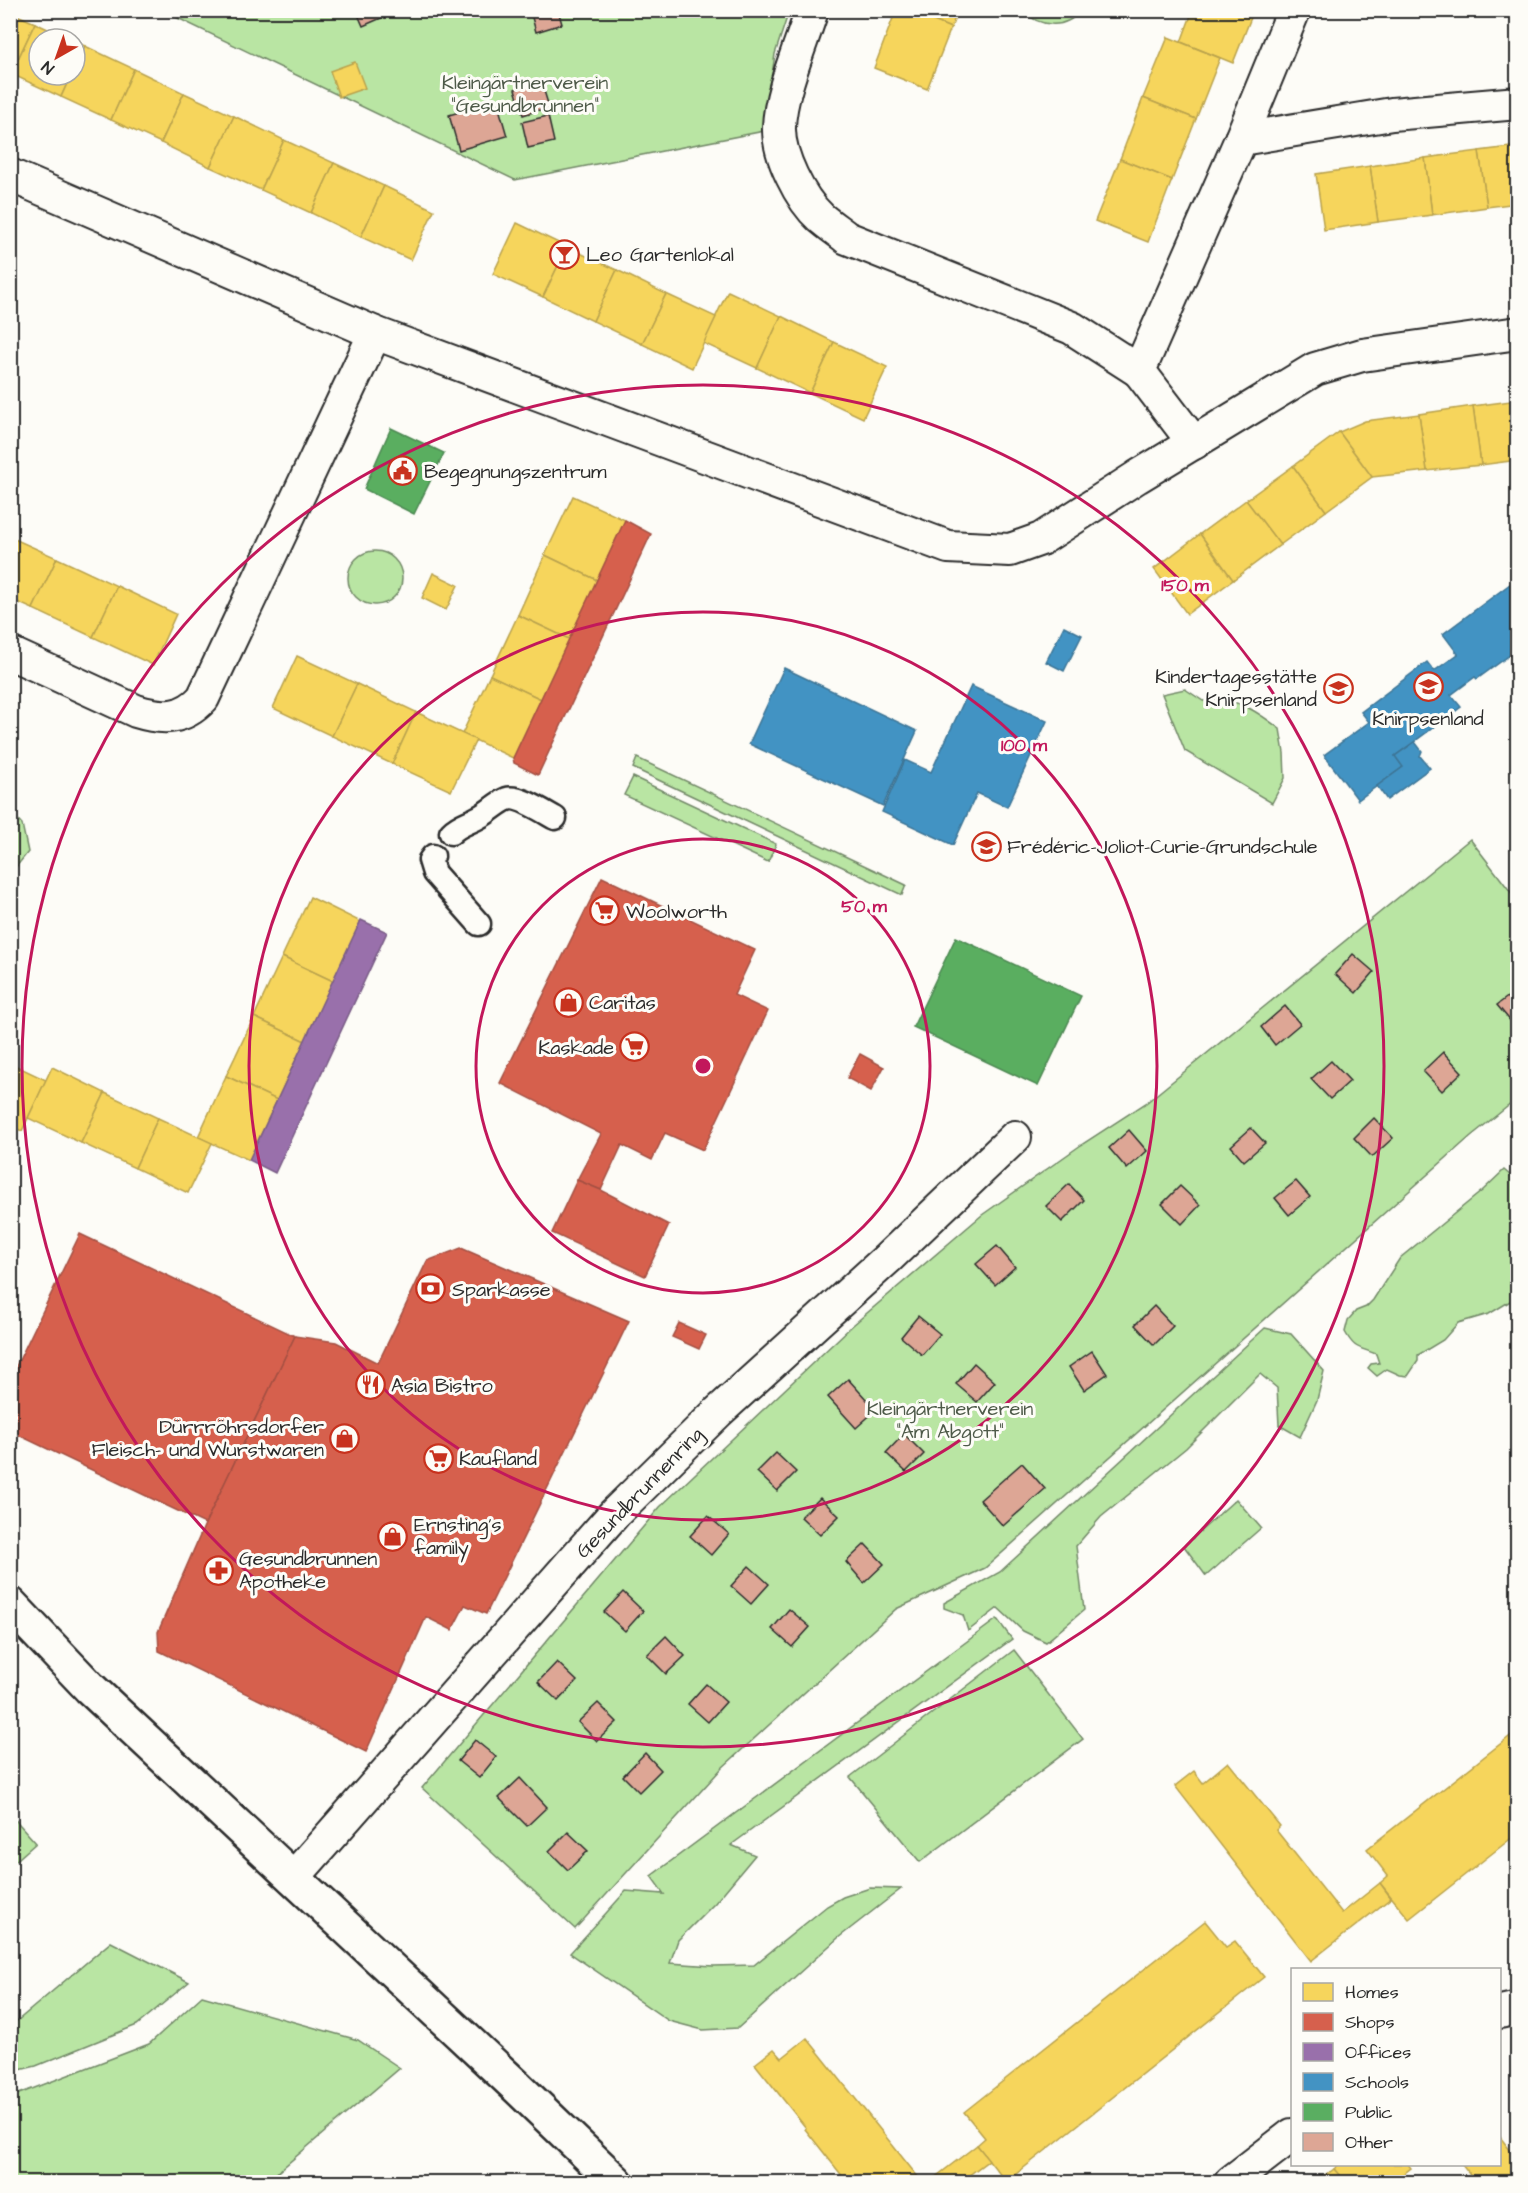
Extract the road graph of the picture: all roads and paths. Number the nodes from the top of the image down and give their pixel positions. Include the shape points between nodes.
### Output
1 (812, 10) edge
2 (1294, 10) edge
3 (1518, 103) edge
4 (1241, 139) junction
5 (10, 175) edge
6 (375, 333) junction
7 (1518, 333) edge
8 (1139, 371) junction
9 (1194, 443) junction
10 (10, 653) edge
11 (555, 818) dead end
12 (478, 924) dead end
13 (1015, 1137) dead end
14 (10, 1604) edge
15 (293, 1878) junction
16 (1518, 2008) edge
17 (1501, 2013) edge
18 (1291, 2137) edge
19 (616, 2182) edge
20 (1231, 2182) edge

1 - 8 street via 784,97 779,128 786,163 820,217 847,238 1072,328
2 - 4 street
3 - 4 street via 1392,114
4 - 8 street
5 - 6 street
6 - 9 street via 948,547 1010,550 1041,539
6 - 10 street via 198,704 170,717 155,717
7 - 9 street via 1362,355 1315,369
8 - 9 street
11 - 12 street via 509,798 458,826 430,860 434,873
13 - 15 street, Gesundbrunnenring via 718,1412 615,1513
14 - 15 street via 90,1688
15 - 19 street
16 - 17 street
18 - 20 street

